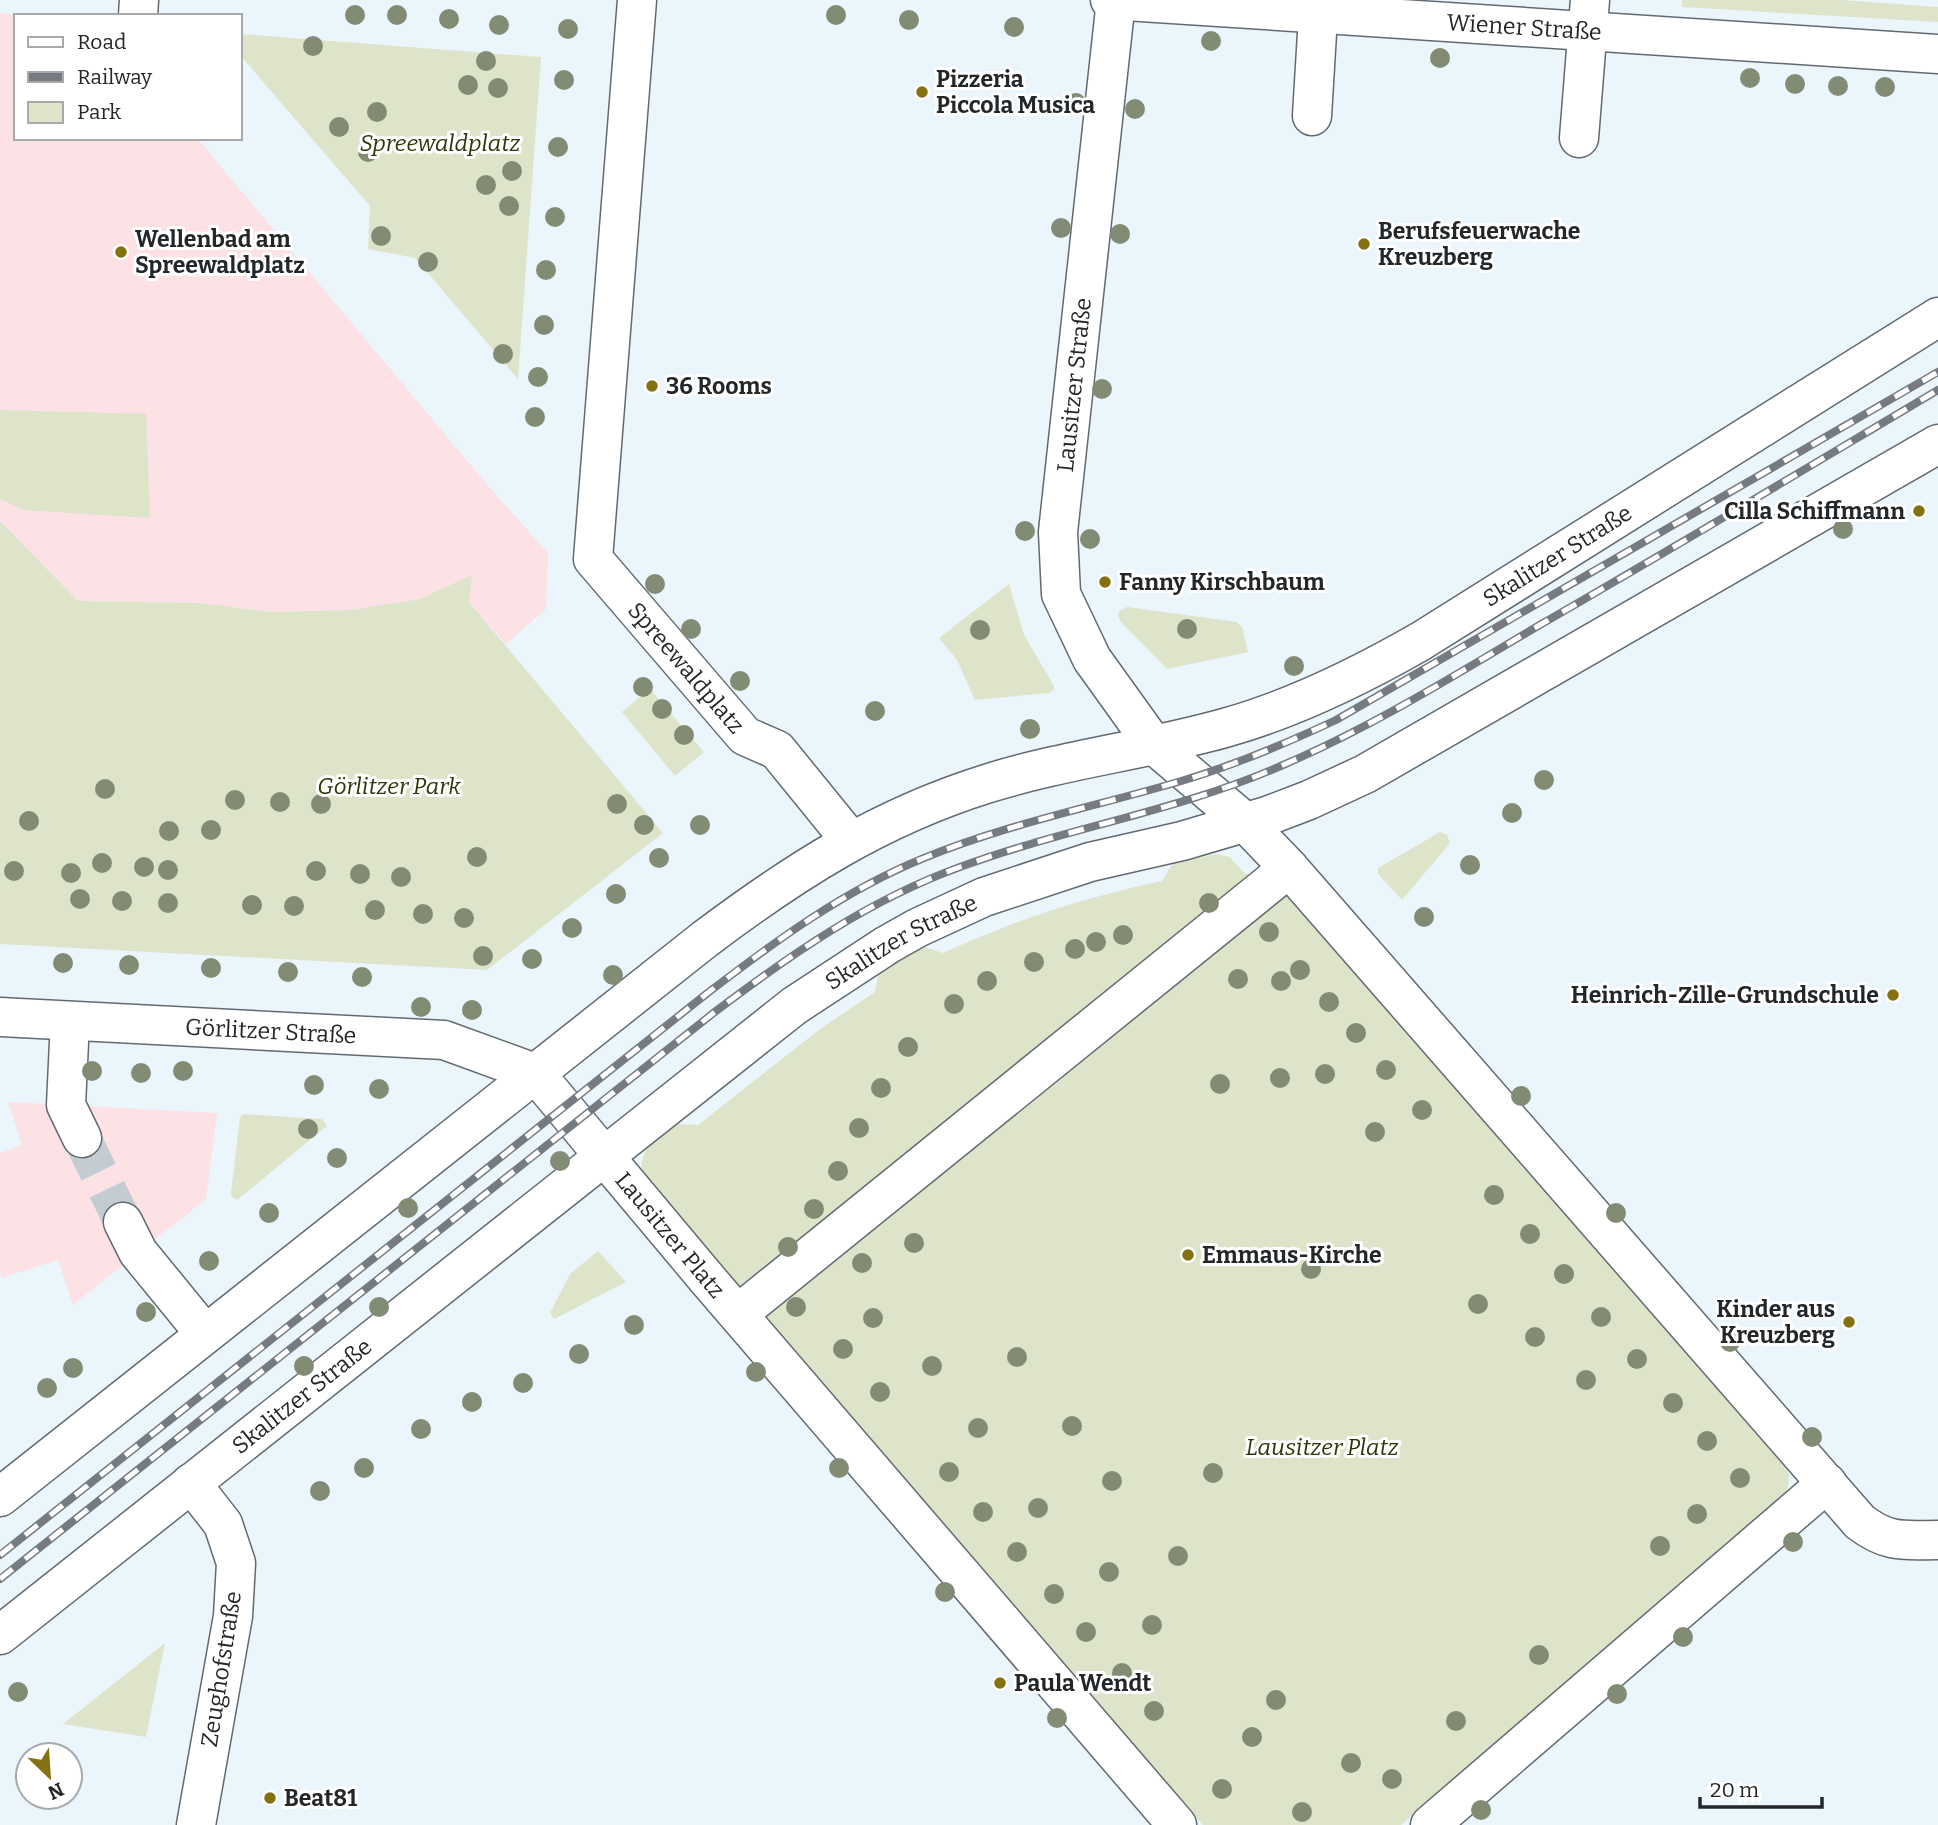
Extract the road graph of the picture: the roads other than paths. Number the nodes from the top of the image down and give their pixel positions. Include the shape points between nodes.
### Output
1 (638, 0) edge
2 (1110, 0) edge
3 (1116, 0) edge
4 (1319, 7) edge
5 (1588, 15) edge
6 (1938, 54) edge
7 (1312, 116) dead end
8 (1579, 138) dead end
9 (1938, 317) edge
10 (1938, 444) edge
11 (1153, 744) junction
12 (1245, 822) junction
13 (851, 841) junction
14 (1289, 868) junction
15 (0, 1017) edge
16 (69, 1021) junction
17 (535, 1073) junction
18 (82, 1138) tunnel mouth
19 (604, 1156) junction
20 (123, 1222) tunnel mouth
21 (738, 1314) junction
22 (205, 1334) junction
23 (191, 1483) junction
24 (1827, 1483) junction
25 (0, 1497) edge
26 (1938, 1541) edge
27 (0, 1634) edge
28 (196, 1825) edge
29 (1177, 1825) edge
30 (1430, 1825) edge

1 - 13 street, Spreewaldplatz via 593,559 745,736 777,750
2 - 3 street, Wiener Straße
3 - 4 street, Wiener Straße
3 - 11 street, Lausitzer Straße via 1059,556 1061,594 1092,659
4 - 5 street, Wiener Straße
4 - 7 street
5 - 6 street, Wiener Straße
5 - 8 street
9 - 11 street, Skalitzer Straße via 1395,656 1265,715
10 - 12 street, Skalitzer Straße via 1365,774
11 - 12 street
11 - 13 street, Skalitzer Straße via 986,784
12 - 14 street
12 - 19 street, Skalitzer Straße via 1031,880 917,928 793,1006
13 - 17 street, Skalitzer Straße via 753,903
14 - 21 street, Lausitzer Platz
14 - 24 street
15 - 16 street, Görlitzer Straße
16 - 17 street, Görlitzer Straße via 444,1040
16 - 18 street via 66,1105
17 - 19 street
17 - 22 street, Skalitzer Straße
19 - 21 street, Lausitzer Platz
19 - 23 street, Skalitzer Straße
20 - 22 street via 138,1252
21 - 29 street, Lausitzer Platz
22 - 25 street, Skalitzer Straße
23 - 27 street, Skalitzer Straße
23 - 28 street, Zeughofstraße via 223,1524 236,1563 233,1616
24 - 26 street via 1877,1535
24 - 30 street

